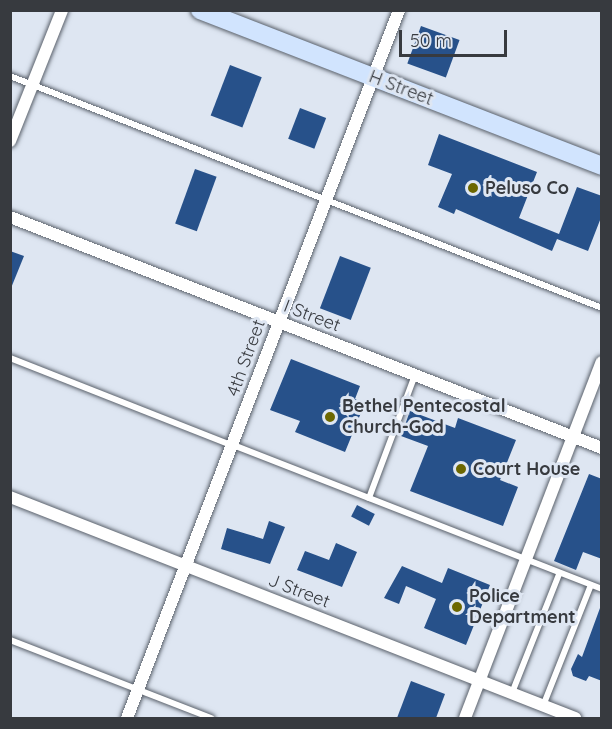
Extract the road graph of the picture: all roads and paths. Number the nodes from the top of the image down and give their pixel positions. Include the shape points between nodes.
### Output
1 (62, 10) edge
2 (200, 10) edge
3 (399, 10) edge
4 (10, 76) edge
5 (373, 77) junction
6 (32, 84) junction
7 (10, 141) edge
8 (602, 166) edge
9 (325, 200) junction
10 (10, 217) edge
11 (602, 308) edge
12 (278, 322) junction
13 (10, 358) edge
14 (602, 362) edge
15 (415, 375) junction
16 (573, 437) junction
17 (233, 446) junction
18 (602, 448) edge
19 (10, 497) edge
20 (369, 498) junction
21 (526, 561) junction
22 (186, 566) junction
23 (560, 574) junction
24 (591, 585) junction
25 (602, 589) edge
26 (10, 640) edge
27 (479, 681) junction
28 (138, 690) junction
29 (512, 694) junction
30 (543, 706) junction
31 (127, 718) edge
32 (211, 718) edge
33 (465, 718) edge
34 (575, 718) edge

1 - 6 street
2 - 5 street, H Street
3 - 5 street, 4th Street
4 - 6 lane
5 - 8 street, H Street
5 - 9 street, 4th Street
6 - 7 street
6 - 9 lane
9 - 11 lane
9 - 12 street, 4th Street
10 - 12 street, I Street
12 - 15 street, I Street
12 - 17 street, 4th Street
13 - 17 lane
14 - 16 street
15 - 16 street, I Street
15 - 20 lane
16 - 18 street, I Street
16 - 21 street
17 - 20 lane
17 - 22 street, 4th Street
19 - 22 street, J Street
20 - 21 lane
21 - 23 lane
21 - 27 street
22 - 27 street, J Street
22 - 28 street, 4th Street
23 - 24 lane
23 - 29 lane
24 - 25 lane
24 - 30 lane
26 - 28 lane
27 - 29 street, J Street
27 - 33 street
28 - 31 street, 4th Street
28 - 32 lane
29 - 30 street, J Street
30 - 34 street, J Street

